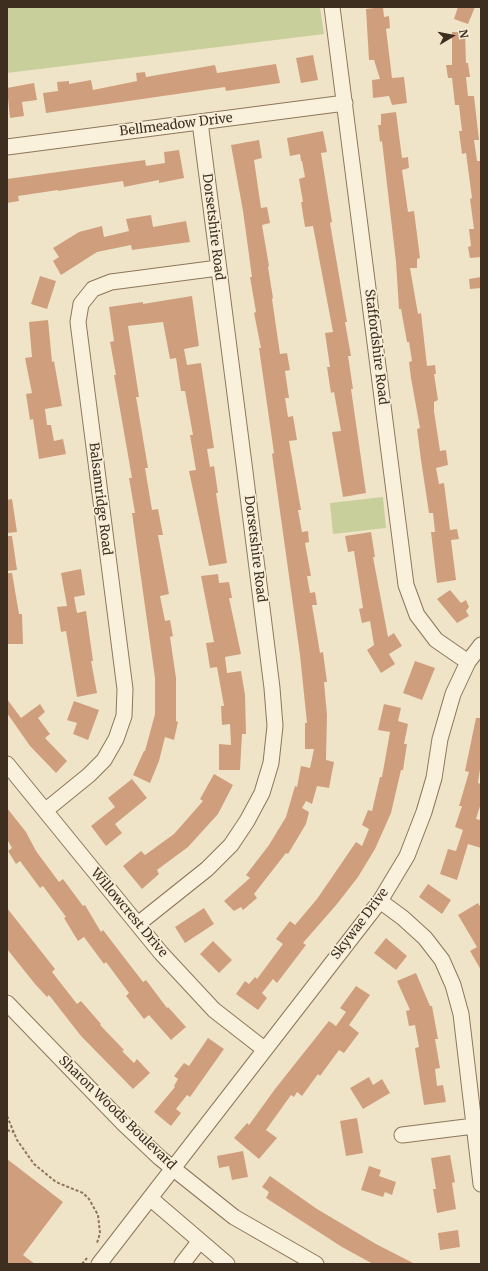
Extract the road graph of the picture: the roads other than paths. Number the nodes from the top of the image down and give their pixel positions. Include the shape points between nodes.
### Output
1 (332, 7) edge
2 (345, 103) junction
3 (200, 122) junction
4 (7, 147) edge
5 (218, 268) junction
6 (481, 645) edge
7 (468, 662) junction
8 (7, 764) edge
9 (46, 810) junction
10 (380, 901) junction
11 (138, 924) junction
12 (7, 1003) edge
13 (264, 1050) junction
14 (474, 1126) junction
15 (402, 1135) dead end
16 (172, 1168) junction
17 (481, 1184) edge
18 (150, 1198) junction
19 (199, 1242) junction
20 (94, 1259) edge
21 (311, 1263) edge
22 (182, 1264) edge
23 (227, 1264) edge

1 - 2 street, Staffordshire Road
2 - 3 street, Bellmeadow Drive
2 - 7 street, Staffordshire Road via 406,585 417,615 436,640
3 - 4 street, Bellmeadow Drive
3 - 5 street, Dorsetshire Road
5 - 9 street, Balsamridge Road via 111,282 93,289 81,304 78,322 125,689 124,716 116,739 104,760
5 - 11 street, Dorsetshire Road via 272,688 275,726 271,763 262,794 230,845 207,869
6 - 7 street, Skywae Drive
7 - 10 street, Skywae Drive via 453,694 424,812 407,856
8 - 9 street, Willowcrest Drive
9 - 11 street, Willowcrest Drive
10 - 13 street, Skywae Drive
10 - 14 street via 425,938 442,960 453,985 461,1014
11 - 13 street, Willowcrest Drive via 214,1010
12 - 16 street, Sharon Woods Boulevard via 124,1124
13 - 16 street, Skywae Drive
14 - 15 street
14 - 17 street
16 - 18 street, Skywae Drive
16 - 21 street, Sharon Woods Boulevard via 234,1217
18 - 19 street
18 - 20 street, Skywae Drive
19 - 22 street
19 - 23 street

